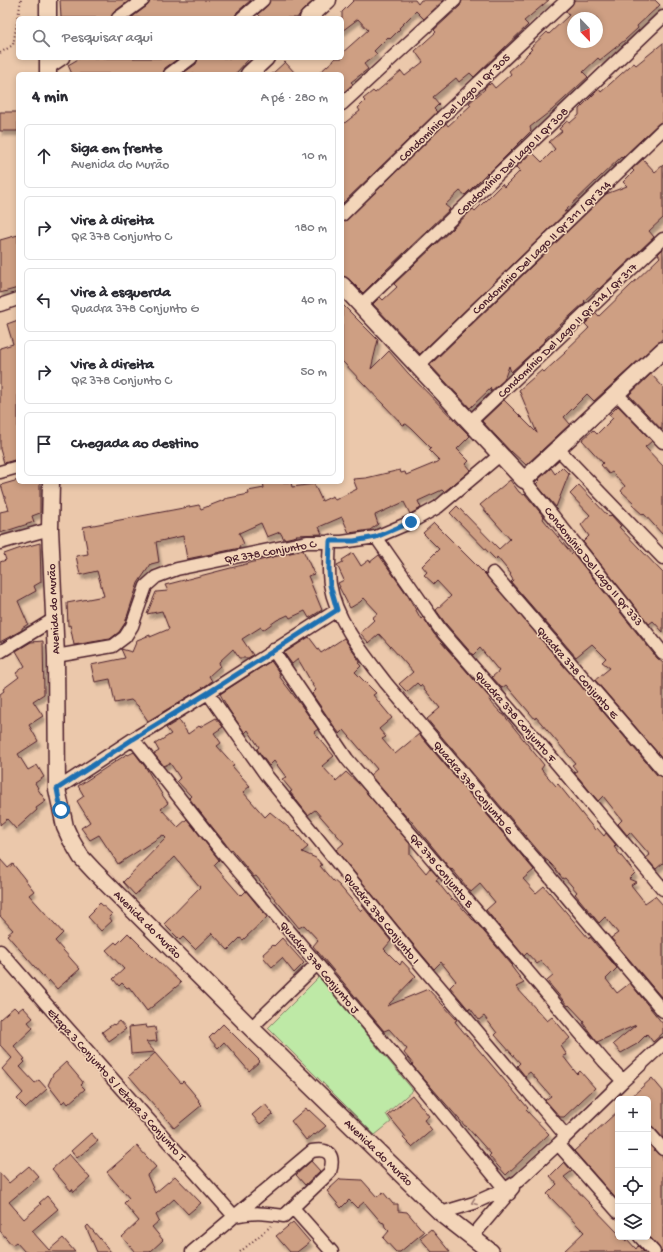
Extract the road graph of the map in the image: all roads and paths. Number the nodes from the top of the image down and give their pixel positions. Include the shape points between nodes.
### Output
1 (21, 0) edge
2 (48, 0) edge
3 (143, 0) edge
4 (264, 0) edge
5 (328, 0) edge
6 (455, 0) edge
7 (567, 0) edge
8 (18, 16) edge
9 (48, 16) edge
10 (121, 16) edge
11 (244, 16) edge
12 (310, 16) edge
13 (663, 17) edge
14 (16, 28) edge
15 (0, 53) edge
16 (60, 60) edge
17 (188, 60) edge
18 (264, 60) edge
19 (48, 67) edge
20 (173, 72) edge
21 (251, 72) edge
22 (344, 102) edge
23 (663, 129) edge
24 (344, 213) edge
25 (663, 239) edge
26 (344, 287) edge
27 (16, 300) edge
28 (361, 304) junction
29 (0, 305) edge
30 (663, 350) edge
31 (418, 366) junction
32 (617, 394) junction
33 (470, 422) junction
34 (663, 442) edge
35 (558, 449) junction
36 (501, 454) junction
37 (16, 468) edge
38 (0, 472) edge
39 (524, 480) junction
40 (51, 484) edge
41 (50, 529) junction
42 (376, 537) junction
43 (330, 541) junction
44 (0, 543) edge
45 (663, 558) edge
46 (493, 573) dead end
47 (337, 610) junction
48 (54, 619) junction
49 (273, 650) junction
50 (0, 652) edge
51 (663, 653) edge
52 (56, 656) junction
53 (208, 693) junction
54 (133, 739) junction
55 (663, 770) edge
56 (57, 789) junction
57 (663, 889) edge
58 (0, 951) edge
59 (317, 964) junction
60 (663, 1011) edge
61 (251, 1028) junction
62 (663, 1044) edge
63 (622, 1081) junction
64 (615, 1095) edge
65 (651, 1135) edge
66 (562, 1140) junction
67 (663, 1149) edge
68 (507, 1191) junction
69 (615, 1208) edge
70 (288, 1212) junction
71 (442, 1213) junction
72 (234, 1216) junction
73 (472, 1237) junction
74 (643, 1240) edge
75 (192, 1252) edge
76 (240, 1252) edge
77 (332, 1252) edge
78 (491, 1252) edge
79 (654, 1252) edge

1 - 8 path
2 - 9 street
3 - 10 street
4 - 11 street
5 - 12 street
6 - 22 street
7 - 24 street, Condomínio Del Lago II Qr 305
13 - 28 street, Condomínio Del Lago II Qr 308
14 - 15 path via 13,45
16 - 19 street
17 - 20 street
18 - 21 street
23 - 31 street, Condomínio Del Lago II Qr 311 / Qr 314
25 - 33 street, Condomínio Del Lago II Qr 314 / Qr 317
26 - 28 street
27 - 29 street
28 - 31 street
30 - 32 street
31 - 33 street
32 - 34 street
32 - 35 street
33 - 36 street
35 - 39 street
35 - 45 street
36 - 39 street
36 - 42 street, QR 378 Conjunto C via 438,507
37 - 38 street
39 - 51 street, Condomínio Del Lago II Qr 333
40 - 41 street, Avenida do Murão
41 - 44 street
41 - 48 street, Avenida do Murão
42 - 43 street, QR 378 Conjunto C
42 - 57 street, Quadra 378 Conjunto F via 445,634
43 - 47 street, Quadra 378 Conjunto G via 330,585
43 - 52 street, QR 378 Conjunto C via 307,542 162,574 146,586 132,626 125,637 113,646
46 - 55 street, Quadra 378 Conjunto E
47 - 49 street
47 - 60 street, Quadra 378 Conjunto G via 386,683
48 - 50 street
48 - 52 street, Avenida do Murão
49 - 53 street
49 - 63 street, QR 378 Conjunto B via 347,759
52 - 56 street, Avenida do Murão
53 - 54 street
53 - 66 street, Quadra 378 Conjunto I via 266,775
54 - 56 street
54 - 59 street, Quadra 378 Conjunto J via 219,848
56 - 61 street, Avenida do Murão via 65,827 81,857
58 - 72 street, Etapa 3 Conjunto S / Etapa 3 Conjunto T
59 - 61 street
59 - 68 street, Quadra 378 Conjunto J
61 - 71 street, Avenida do Murão
62 - 63 street
63 - 64 street
64 - 66 street
65 - 67 street
66 - 68 street
66 - 69 street, Quadra 378 Conjunto I
68 -> 71 street
68 - 73 street
70 - 72 street
70 - 72 street via 330,1172 333,1163 330,1154 322,1150 312,1151
70 - 76 path
70 - 77 street
71 - 73 street, Avenida do Murão
72 - 75 street
73 - 78 street, Avenida do Murão
74 - 79 street

